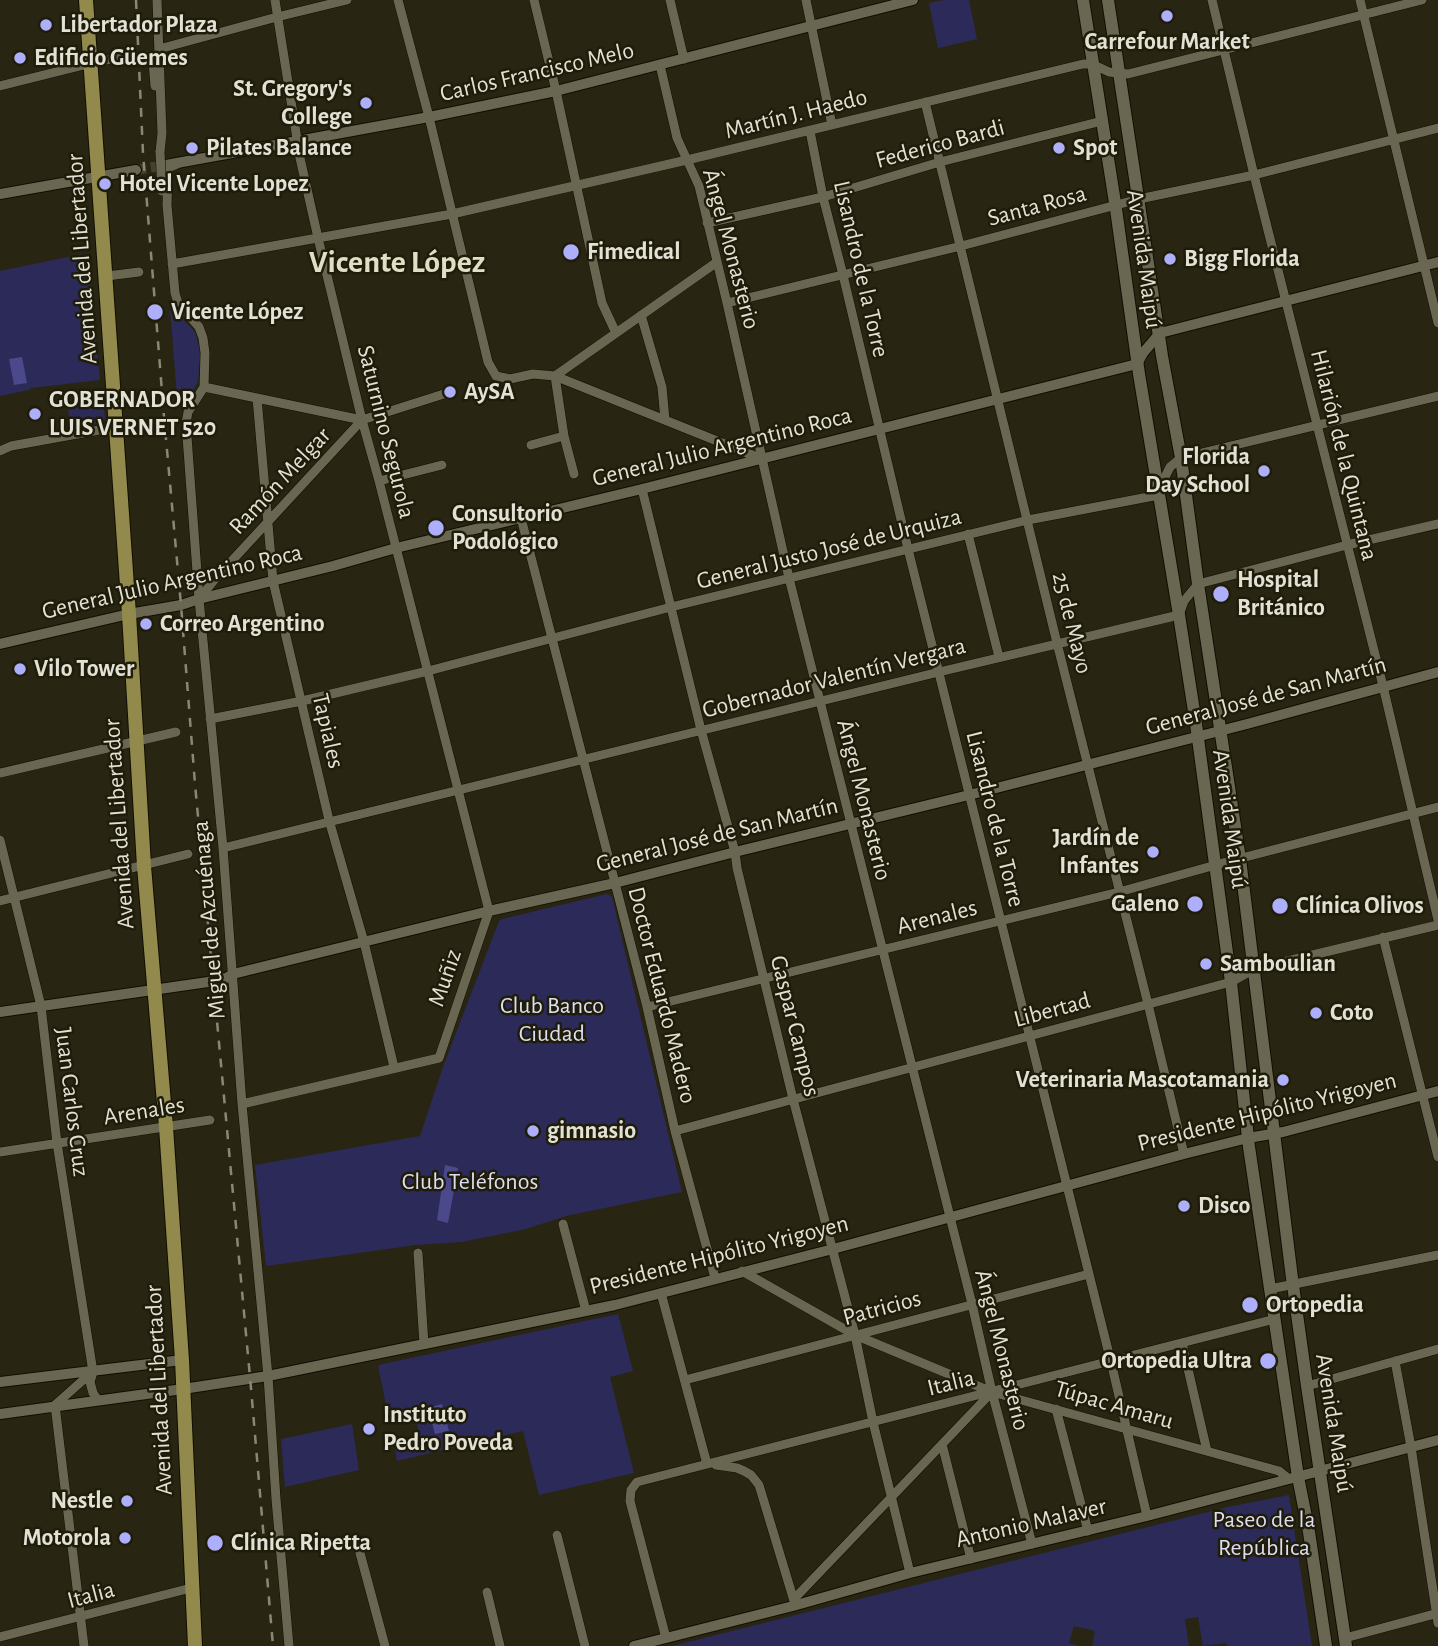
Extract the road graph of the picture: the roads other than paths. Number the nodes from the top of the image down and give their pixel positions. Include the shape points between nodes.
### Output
1 (86, 0) edge
2 (157, 0) edge
3 (275, 0) edge
4 (346, 0) edge
5 (398, 0) edge
6 (534, 0) edge
7 (670, 0) edge
8 (806, 0) edge
9 (913, 0) edge
10 (1083, 0) edge
11 (1108, 0) edge
12 (1212, 0) edge
13 (1360, 0) edge
14 (1422, 0) edge
15 (1364, 16) junction
16 (277, 17) junction
17 (812, 25) junction
18 (159, 49) junction
19 (1225, 50) junction
20 (143, 56) dead end
21 (129, 57) dead end
22 (684, 59) junction
23 (91, 64) junction
24 (1092, 64) junction
25 (660, 65) junction
26 (1118, 73) junction
27 (0, 86) edge
28 (556, 90) junction
29 (925, 102) junction
30 (161, 103) junction
31 (429, 117) junction
32 (1102, 121) junction
33 (832, 125) junction
34 (1438, 128) edge
35 (810, 131) junction
36 (1394, 139) junction
37 (297, 140) junction
38 (687, 160) junction
39 (182, 162) junction
40 (940, 162) junction
41 (166, 165) tunnel mouth
42 (136, 170) tunnel mouth
43 (1254, 175) junction
44 (98, 178) junction
45 (577, 186) junction
46 (0, 194) edge
47 (823, 197) junction
48 (1139, 199) junction
49 (167, 205) junction
50 (1115, 205) junction
51 (452, 214) junction
52 (707, 223) junction
53 (318, 238) junction
54 (961, 246) junction
55 (716, 262) junction
56 (1438, 262) edge
57 (172, 264) junction
58 (1424, 265) junction
59 (139, 272) dead end
60 (843, 275) junction
61 (107, 276) junction
62 (1286, 301) junction
63 (727, 303) junction
64 (641, 315) junction
65 (1438, 323) edge
66 (616, 333) junction
67 (1160, 333) junction
68 (1138, 364) junction
69 (555, 376) junction
70 (204, 387) junction
71 (447, 393) dead end
72 (1438, 396) edge
73 (257, 398) junction
74 (999, 400) junction
75 (362, 420) junction
76 (665, 421) junction
77 (1316, 426) junction
78 (116, 427) junction
79 (879, 429) junction
80 (564, 436) junction
81 (531, 445) dead end
82 (0, 451) edge
83 (1181, 457) junction
84 (762, 459) junction
85 (442, 465) dead end
86 (574, 474) dead end
87 (379, 481) junction
88 (642, 489) junction
89 (1159, 495) junction
90 (521, 518) junction
91 (1028, 520) junction
92 (267, 524) junction
93 (1438, 524) edge
94 (968, 534) junction
95 (1347, 545) junction
96 (396, 548) junction
97 (908, 549) junction
98 (789, 578) junction
99 (273, 581) junction
100 (1198, 584) junction
101 (199, 599) junction
102 (671, 607) junction
103 (129, 614) junction
104 (1179, 615) junction
105 (552, 639) junction
106 (1057, 643) junction
107 (0, 644) edge
108 (999, 657) junction
109 (428, 671) junction
110 (939, 672) junction
111 (1438, 672) edge
112 (1383, 686) junction
113 (302, 701) junction
114 (820, 701) junction
115 (210, 719) junction
116 (701, 730) junction
117 (1220, 730) junction
118 (176, 732) dead end
119 (1197, 736) junction
120 (136, 741) junction
121 (582, 759) junction
122 (1088, 764) junction
123 (0, 773) edge
124 (458, 789) junction
125 (969, 795) junction
126 (1438, 807) edge
127 (1413, 814) junction
128 (329, 820) junction
129 (850, 823) junction
130 (0, 840) edge
131 (223, 848) junction
132 (735, 852) junction
133 (188, 855) dead end
134 (1240, 859) junction
135 (1215, 865) junction
136 (144, 866) junction
137 (615, 883) junction
138 (1119, 892) junction
139 (14, 898) junction
140 (0, 901) edge
141 (489, 911) junction
142 (1001, 921) junction
143 (1438, 922) edge
144 (1383, 937) junction
145 (364, 942) junction
146 (883, 950) junction
147 (1254, 969) junction
148 (233, 974) junction
149 (763, 979) junction
150 (1231, 982) junction
151 (153, 990) junction
152 (1148, 1004) junction
153 (41, 1006) junction
154 (647, 1007) junction
155 (0, 1012) edge
156 (1030, 1036) junction
157 (394, 1067) junction
158 (912, 1067) junction
159 (1438, 1091) edge
160 (1422, 1095) junction
161 (793, 1099) junction
162 (242, 1104) junction
163 (210, 1120) dead end
164 (166, 1127) junction
165 (675, 1131) junction
166 (1273, 1134) junction
167 (1248, 1138) junction
168 (57, 1143) junction
169 (0, 1152) edge
170 (1184, 1154) junction
171 (1438, 1157) edge
172 (1067, 1185) junction
173 (950, 1217) junction
174 (563, 1224) dead end
175 (833, 1249) junction
176 (418, 1253) dead end
177 (1438, 1255) edge
178 (742, 1271) junction
179 (1089, 1274) junction
180 (715, 1278) junction
181 (1293, 1285) junction
182 (1270, 1289) junction
183 (661, 1293) junction
184 (972, 1304) junction
185 (586, 1311) junction
186 (1275, 1320) junction
187 (856, 1335) junction
188 (1182, 1343) junction
189 (424, 1344) junction
190 (1438, 1349) edge
191 (182, 1360) junction
192 (1395, 1361) junction
193 (1111, 1362) junction
194 (93, 1372) junction
195 (268, 1376) junction
196 (685, 1380) junction
197 (0, 1382) edge
198 (1307, 1386) junction
199 (183, 1390) junction
200 (992, 1392) junction
201 (98, 1400) junction
202 (55, 1405) junction
203 (1056, 1409) junction
204 (0, 1414) edge
205 (873, 1422) junction
206 (1127, 1429) junction
207 (1438, 1440) edge
208 (942, 1444) junction
209 (1411, 1447) junction
210 (1207, 1451) junction
211 (708, 1464) junction
212 (1320, 1470) junction
213 (1293, 1478) junction
214 (892, 1497) junction
215 (1147, 1516) junction
216 (1088, 1531) junction
217 (557, 1535) dead end
218 (1032, 1544) junction
219 (360, 1553) dead end
220 (971, 1559) junction
221 (911, 1573) junction
222 (191, 1588) junction
223 (487, 1592) dead end
224 (794, 1603) junction
225 (81, 1617) junction
226 (1438, 1617) edge
227 (0, 1637) edge
228 (666, 1638) junction
229 (1345, 1642) edge
230 (84, 1646) edge
231 (195, 1646) edge
232 (289, 1646) edge
233 (385, 1646) edge
234 (500, 1646) edge
235 (585, 1646) edge
236 (634, 1646) edge
237 (1326, 1646) edge

1 - 23 main road, Avenida del Libertador
2 - 18 street, Miguel de Azcuénaga
3 - 16 street, Saturnino Segurola
4 - 16 street
5 - 31 street
6 - 28 street
7 - 22 street
8 - 17 street
9 - 17 street, Carlos Francisco Melo
10 - 24 main road, Avenida Maipú
11 - 26 main road, Avenida Maipú
12 - 19 street, Hilarión de la Quintana
13 - 15 street
14 - 15 street, Martín J. Haedo
15 - 19 street, Martín J. Haedo
15 - 36 street
16 - 18 street
16 - 37 street, Saturnino Segurola
17 - 22 street, Carlos Francisco Melo
17 - 33 street
18 - 30 street, Miguel de Azcuénaga
19 - 26 street, Martín J. Haedo
19 - 43 street, Hilarión de la Quintana
20 - 30 street via 153,62
21 - 23 street
22 - 25 street, Carlos Francisco Melo
23 - 27 street
23 - 44 main road, Avenida del Libertador
24 - 26 street, Martín J. Haedo
24 - 29 street, Martín J. Haedo
24 - 32 main road, Avenida Maipú
25 - 28 street, Carlos Francisco Melo
25 - 38 street, Ángel Monasterio
26 - 48 main road, Avenida Maipú
28 - 31 street, Carlos Francisco Melo
28 - 45 street
29 - 33 street, Martín J. Haedo
29 - 40 street, 25 de Mayo
30 - 49 street, Miguel de Azcuénaga, bridge via 162,191
31 - 37 street, Carlos Francisco Melo
31 - 51 street
32 - 40 street, Federico Bardi
32 - 50 main road, Avenida Maipú
33 - 35 street, Martín J. Haedo
34 - 36 street, Santa Rosa
35 - 38 street, Martín J. Haedo
35 - 47 street, Lisandro de la Torre
36 - 43 street, Santa Rosa
36 - 58 street
37 - 39 street, Carlos Francisco Melo
37 - 53 street, Saturnino Segurola
38 - 45 street, Martín J. Haedo
38 - 52 street, Ángel Monasterio via 697,178
39 - 41 street, Carlos Francisco Melo
39 - 49 street, Miguel de Azcuénaga via 168,170
40 - 47 street, Federico Bardi
40 - 54 street, 25 de Mayo
42 - 44 street
43 - 48 street, Santa Rosa
43 - 62 street, Hilarión de la Quintana
44 - 46 street
44 - 61 main road, Avenida del Libertador
45 - 51 street, Martín J. Haedo
45 - 66 street via 602,303
47 - 52 street, Federico Bardi
47 - 60 street, Lisandro de la Torre
48 - 50 street, Santa Rosa
48 - 67 main road, Avenida Maipú
49 - 57 street, Miguel de Azcuénaga
50 - 54 street, Santa Rosa
50 - 68 main road, Avenida Maipú
51 - 53 street, Martín J. Haedo
51 - 69 street via 488,362 496,376
52 - 55 street, Ángel Monasterio
53 - 57 street, Martín J. Haedo
53 - 75 street, Saturnino Segurola
54 - 60 street, Santa Rosa
54 - 74 street, 25 de Mayo
55 - 63 street, Ángel Monasterio
55 - 64 street
56 - 58 street
57 - 70 street, Miguel de Azcuénaga via 178,303 203,338
58 - 62 street
58 - 65 street
59 - 61 street
60 - 63 street, Santa Rosa
60 - 79 street, Lisandro de la Torre
61 - 78 main road, Avenida del Libertador
62 - 67 street
62 - 77 street, Hilarión de la Quintana
63 - 84 street, Ángel Monasterio
64 - 66 street
64 - 76 street via 662,387
66 - 69 street
67 - 68 street
67 - 83 main road, Avenida Maipú
68 - 74 street, General Julio Argentino Roca
68 - 89 main road, Avenida Maipú
69 - 76 street
69 - 80 street
70 - 73 street
70 - 101 street, Miguel de Azcuénaga via 186,423
71 - 75 street
72 - 77 street
73 - 75 street
73 - 92 street, Tapiales
74 - 79 street, General Julio Argentino Roca
74 - 91 street, 25 de Mayo
75 - 87 street, Saturnino Segurola
75 - 92 street, Ramón Melgar
76 - 84 street
77 - 83 street
77 - 95 street, Hilarión de la Quintana
78 - 82 street
78 - 103 main road, Avenida del Libertador
79 - 84 street, General Julio Argentino Roca
79 - 97 street, Lisandro de la Torre
80 - 81 street
80 - 86 street
83 - 89 street via 1170,467
83 - 100 main road, Avenida Maipú
84 - 88 street, General Julio Argentino Roca
84 - 98 street, Ángel Monasterio
85 - 87 street
87 - 96 street, Saturnino Segurola
88 - 90 street, General Julio Argentino Roca
88 - 102 street, Gaspar Campos
89 - 91 street, General Justo José de Urquiza
89 - 104 main road, Avenida Maipú
90 - 96 street, General Julio Argentino Roca
90 - 105 street, Doctor Eduardo Madero
91 - 94 street, General Justo José de Urquiza
91 - 106 street, 25 de Mayo
92 - 99 street, Tapiales
92 - 101 street, Ramón Melgar
93 - 95 street
94 - 97 street, General Justo José de Urquiza
94 - 108 street
95 - 100 street
95 - 112 street, Hilarión de la Quintana
96 - 99 street, General Julio Argentino Roca
96 - 109 street, Saturnino Segurola
97 - 98 street, General Justo José de Urquiza
97 - 110 street, Lisandro de la Torre
98 - 102 street, General Justo José de Urquiza
98 - 114 street, Ángel Monasterio
99 - 101 street, General Julio Argentino Roca
99 - 113 street, Tapiales
100 - 104 street
100 - 117 main road, Avenida Maipú
101 - 103 street, General Julio Argentino Roca
101 - 115 street, Miguel de Azcuénaga
102 - 105 street, General Justo José de Urquiza
102 - 116 street, Gaspar Campos
103 - 107 street, General Julio Argentino Roca
103 - 120 main road, Avenida del Libertador
104 - 106 street, Gobernador Valentín Vergara
104 - 119 main road, Avenida Maipú
105 - 109 street, General Justo José de Urquiza
105 - 121 street, Doctor Eduardo Madero
106 - 108 street, Gobernador Valentín Vergara
106 - 122 street, 25 de Mayo
108 - 110 street, Gobernador Valentín Vergara
109 - 113 street, General Justo José de Urquiza
109 - 124 street, Saturnino Segurola
110 - 114 street, Gobernador Valentín Vergara
110 - 125 street, Lisandro de la Torre
111 - 112 street, General José de San Martín
112 - 117 street, General José de San Martín
112 - 127 street, Hilarión de la Quintana
113 - 115 street, General Justo José de Urquiza
113 - 128 street, Tapiales
114 - 116 street, Gobernador Valentín Vergara
114 - 129 street, Ángel Monasterio
115 - 131 street, Miguel de Azcuénaga
116 - 121 street, Gobernador Valentín Vergara
116 - 132 street, Gaspar Campos
117 - 119 street, General José de San Martín
117 - 134 main road, Avenida Maipú
118 - 120 street
119 - 122 street, General José de San Martín
119 - 135 main road, Avenida Maipú
120 - 123 street
120 - 136 main road, Avenida del Libertador
121 - 124 street, Gobernador Valentín Vergara
121 - 137 street, Doctor Eduardo Madero
122 - 125 street, General José de San Martín
122 - 138 street, 25 de Mayo
124 - 128 street, Gobernador Valentín Vergara
124 - 141 street, Saturnino Segurola
125 - 129 street, General José de San Martín
125 - 142 street, Lisandro de la Torre
126 - 127 street, Arenales
127 - 134 street, Arenales
127 - 143 street, Hilarión de la Quintana
128 - 131 street, Gobernador Valentín Vergara
128 - 145 street, Tapiales
129 - 132 street, General José de San Martín
129 - 146 street, Ángel Monasterio
130 - 139 street, Juan Carlos Cruz
131 - 148 street, Miguel de Azcuénaga
132 - 137 street, General José de San Martín
132 - 149 street, Gaspar Campos
133 - 136 street
134 - 135 street, Arenales
134 - 147 main road, Avenida Maipú
135 - 138 street, Arenales
135 - 150 main road, Avenida Maipú
136 - 139 street
136 - 151 main road, Avenida del Libertador
137 - 141 street, General José de San Martín
137 - 154 street, Doctor Eduardo Madero
138 - 142 street, Arenales
138 - 152 street, 25 de Mayo
139 - 140 street
139 - 153 street, Juan Carlos Cruz
141 - 145 street, General José de San Martín
141 - 157 street, Muñiz via 439,1058
142 - 146 street, Arenales
142 - 156 street, Lisandro de la Torre
143 - 144 street, Libertad
144 - 147 street, Libertad
144 - 160 street
145 - 148 street, General José de San Martín
145 - 157 street, Tapiales
146 - 149 street, Arenales
146 - 158 street, Ángel Monasterio
147 - 150 street, Libertad
147 - 166 main road, Avenida Maipú
148 - 151 street, General José de San Martín
148 - 162 street, Miguel de Azcuénaga
149 - 154 street, Arenales
149 - 161 street, Gaspar Campos
150 - 152 street, Libertad
150 - 167 main road, Avenida Maipú
151 - 153 street, General José de San Martín
151 - 164 main road, Avenida del Libertador
152 - 156 street, Libertad
152 - 170 street, 25 de Mayo
153 - 155 street, General José de San Martín
153 - 168 street, Juan Carlos Cruz
154 - 165 street, Doctor Eduardo Madero
156 - 158 street, Libertad
156 - 172 street, Lisandro de la Torre
157 - 162 street
158 - 161 street, Libertad
158 - 173 street, Ángel Monasterio
159 - 160 street, Presidente Hipólito Yrigoyen
160 - 166 street, Presidente Hipólito Yrigoyen
160 - 171 street
161 - 165 street, Libertad
161 - 175 street, Gaspar Campos
162 - 195 street, Miguel de Azcuénaga
163 - 164 street, Arenales
164 - 168 street, Arenales
164 - 191 main road, Avenida del Libertador
165 - 180 street, Doctor Eduardo Madero
166 - 167 street, Presidente Hipólito Yrigoyen
166 - 181 main road, Avenida Maipú
167 - 170 street, Presidente Hipólito Yrigoyen
167 - 182 main road, Avenida Maipú
168 - 169 street, Arenales
168 - 194 street, Juan Carlos Cruz
170 - 172 street, Presidente Hipólito Yrigoyen
172 - 173 street, Presidente Hipólito Yrigoyen
172 - 179 street, Lisandro de la Torre
173 - 175 street, Presidente Hipólito Yrigoyen
173 - 184 street, Ángel Monasterio
174 - 185 street
175 - 178 street, Presidente Hipólito Yrigoyen
175 - 187 street, Gaspar Campos
176 - 189 street
177 - 181 street
178 - 180 street, Presidente Hipólito Yrigoyen
178 - 187 street, Túpac Amaru
179 - 184 street, Patricios
179 - 193 street, Lisandro de la Torre
180 - 183 street, Presidente Hipólito Yrigoyen
181 - 182 street
181 - 198 main road, Avenida Maipú
182 - 186 main road, Avenida Maipú
183 - 185 street, Presidente Hipólito Yrigoyen
183 - 196 street
184 - 187 street, Patricios
184 - 200 street, Ángel Monasterio
185 - 189 street, Presidente Hipólito Yrigoyen
186 - 188 street, Italia
186 - 213 main road, Avenida Maipú
187 - 196 street, Patricios
187 - 200 street, Túpac Amaru
187 - 205 street, Gaspar Campos
188 - 193 street, Italia
188 - 210 street
189 - 195 street, Presidente Hipólito Yrigoyen
190 - 192 street
191 - 194 street
191 - 199 main road, Avenida del Libertador
192 - 198 street
192 - 209 street
193 - 200 street, Italia
193 - 206 street, Lisandro de la Torre
194 - 197 street
194 - 201 street, Juan Carlos Cruz via 90,1382
194 - 202 street
195 - 199 street, Presidente Hipólito Yrigoyen
195 - 232 street, Miguel de Azcuénaga
196 - 211 street
198 - 212 main road, Avenida Maipú
199 - 201 street, Presidente Hipólito Yrigoyen
199 - 222 main road, Avenida del Libertador
200 - 203 street, Túpac Amaru
200 - 205 street, Italia
200 - 208 street
200 - 218 street, Ángel Monasterio
201 - 202 street, Presidente Hipólito Yrigoyen
202 - 204 street, Presidente Hipólito Yrigoyen
202 - 225 street
203 - 206 street, Túpac Amaru
203 - 216 street
205 - 211 street, Italia
205 - 214 street, Gaspar Campos
206 - 210 street, Túpac Amaru
206 - 215 street, Lisandro de la Torre
207 - 209 street, Antonio Malaver
208 - 214 street
208 - 220 street
209 - 212 street, Antonio Malaver
209 - 226 street
210 - 213 street, Túpac Amaru
211 - 224 street via 737,1468 760,1485
211 - 228 street, Italia via 637,1482 631,1490
212 - 213 street, Antonio Malaver
212 - 229 main road, Avenida Maipú
213 - 215 street, Antonio Malaver
213 - 237 main road, Avenida Maipú via 1309,1532
214 - 221 street, Gaspar Campos
214 - 224 street
215 - 216 street, Antonio Malaver
216 - 218 street, Antonio Malaver
217 - 235 street
218 - 220 street, Antonio Malaver
219 - 233 street
220 - 221 street, Antonio Malaver
221 - 224 street, Antonio Malaver
222 - 225 street, Italia
222 - 231 main road, Avenida del Libertador
223 - 234 street
224 - 228 street, Antonio Malaver
225 - 227 street, Italia
225 - 230 street
226 - 229 street
228 - 236 street, Antonio Malaver

